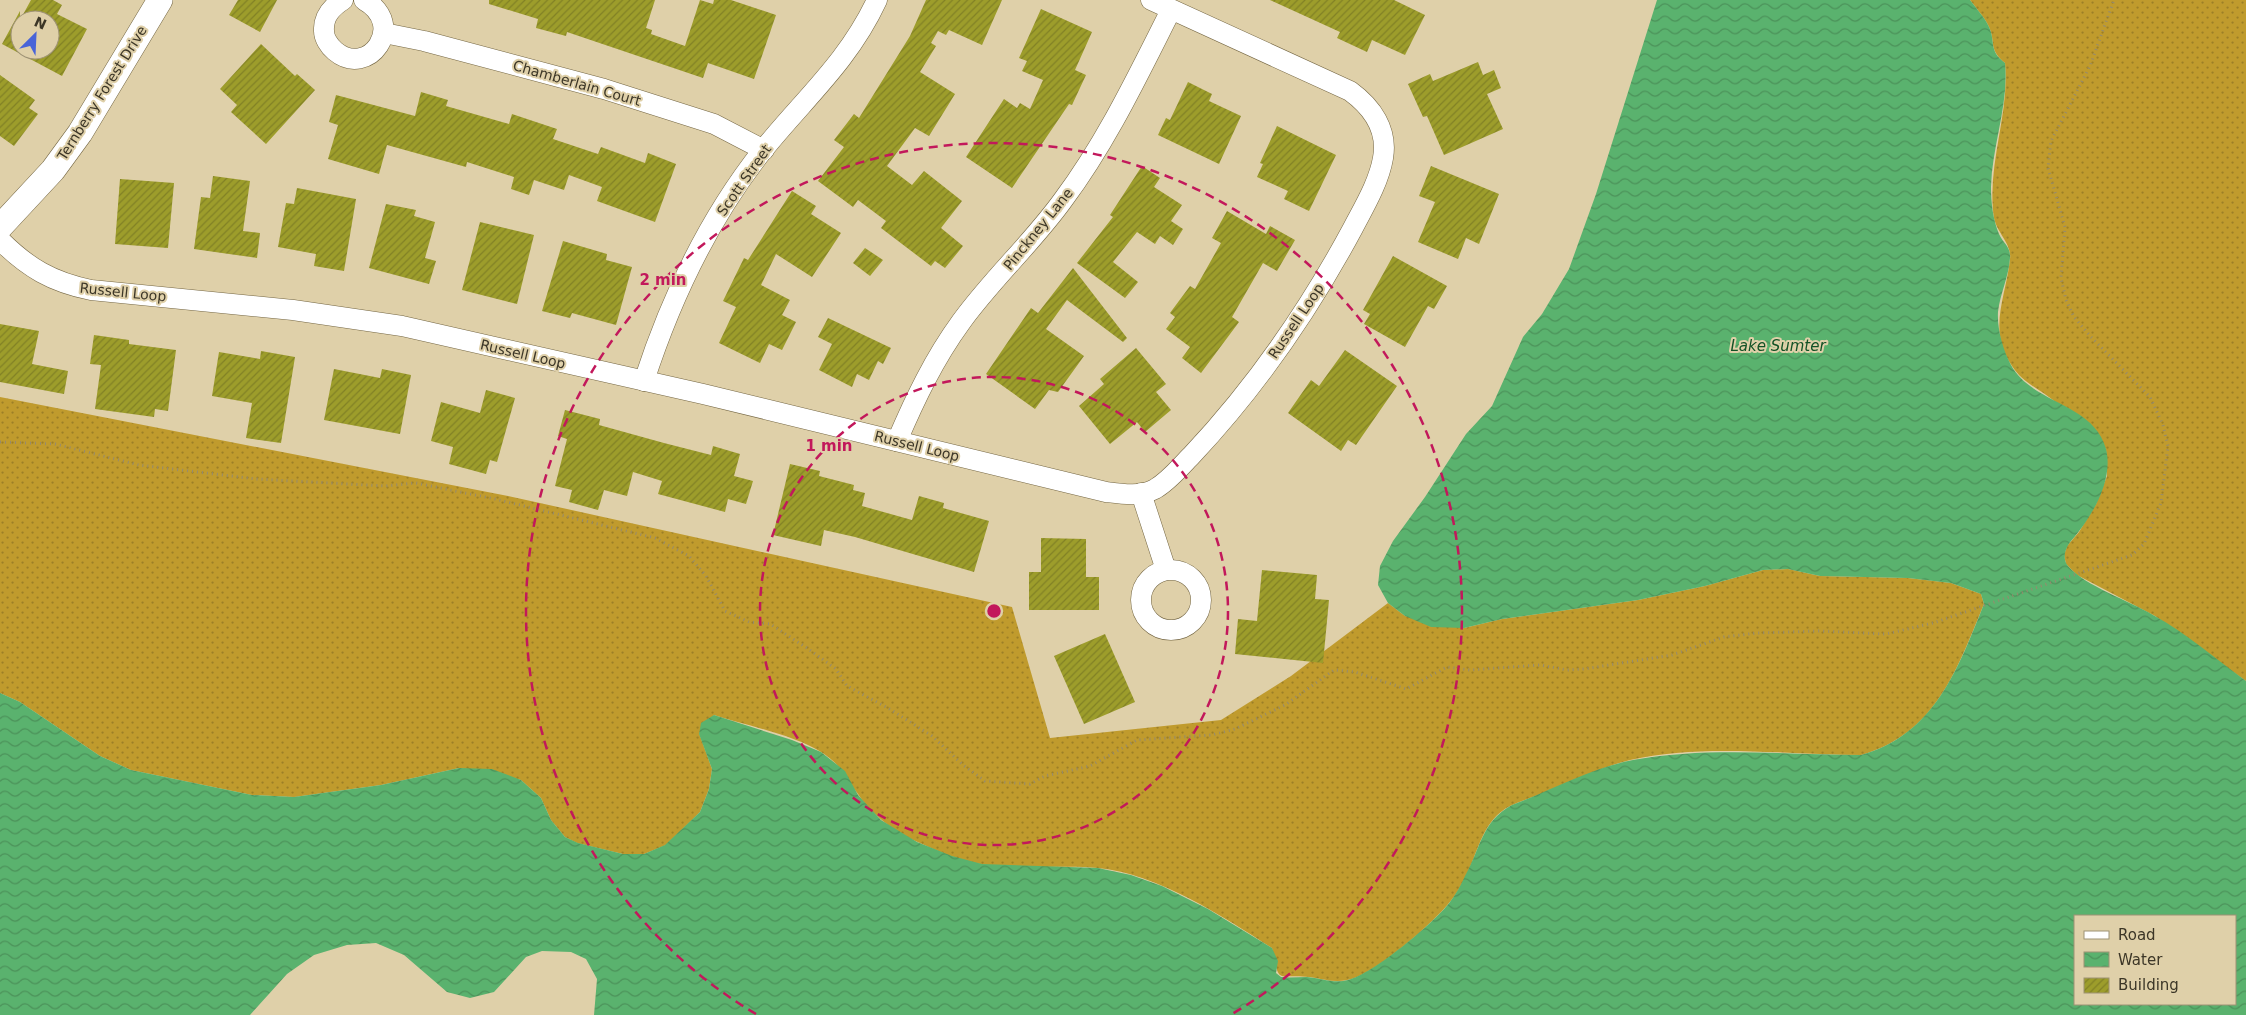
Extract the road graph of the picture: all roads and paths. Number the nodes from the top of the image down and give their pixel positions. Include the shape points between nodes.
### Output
1 (160, 0) edge
2 (343, 0) edge
3 (364, 0) edge
4 (877, 0) edge
5 (1151, 0) edge
6 (2114, 0) edge
7 (1171, 10) junction
8 (384, 33) junction
9 (764, 150) junction
10 (0, 227) edge
11 (0, 240) edge
12 (644, 381) junction
13 (897, 441) junction
14 (0, 442) edge
15 (1141, 493) junction
16 (1166, 570) dead end

1 - 10 street, Ternberry Forest Drive via 80,133 53,170
2 - 8 street via 328,13 324,23 324,32 332,49 349,58 368,55 381,42
3 - 8 street via 380,13
4 - 9 street, Scott Street via 836,66
5 - 7 street, Russell Loop
6 - 14 path via 2090,66 2052,141 2048,168 2065,227 2061,278 2066,300 2074,317 2091,337 2150,397 2163,425 2168,446 2161,503 2144,544 2132,555 1934,623 1886,634 1756,633 1724,637 1672,655 1584,669 1567,670 1540,665 1470,670 1447,667 1406,690 1355,672 1334,670 1286,705 1235,729 1212,735 1137,740 1090,766 1045,776 1030,784 985,781 932,736 847,686 836,669 770,624 749,622 725,611 706,576 690,556 655,538 416,483 385,486 256,479 139,465 55,444
7 - 13 street, Pinckney Lane via 1092,159 1037,235 961,322 929,372
7 - 15 street, Russell Loop via 1350,91 1367,105 1376,118 1383,152 1378,174 1361,213 1332,267 1262,370 1204,442 1167,480 1154,490
8 - 9 street, Chamberlain Court via 424,41 661,107 714,124
9 - 12 street, Scott Street via 714,222 697,254 674,300
11 - 12 street, Russell Loop via 21,261 70,286 284,309 402,326
12 - 13 street, Russell Loop
13 - 15 street, Russell Loop via 1106,492
15 - 16 street

